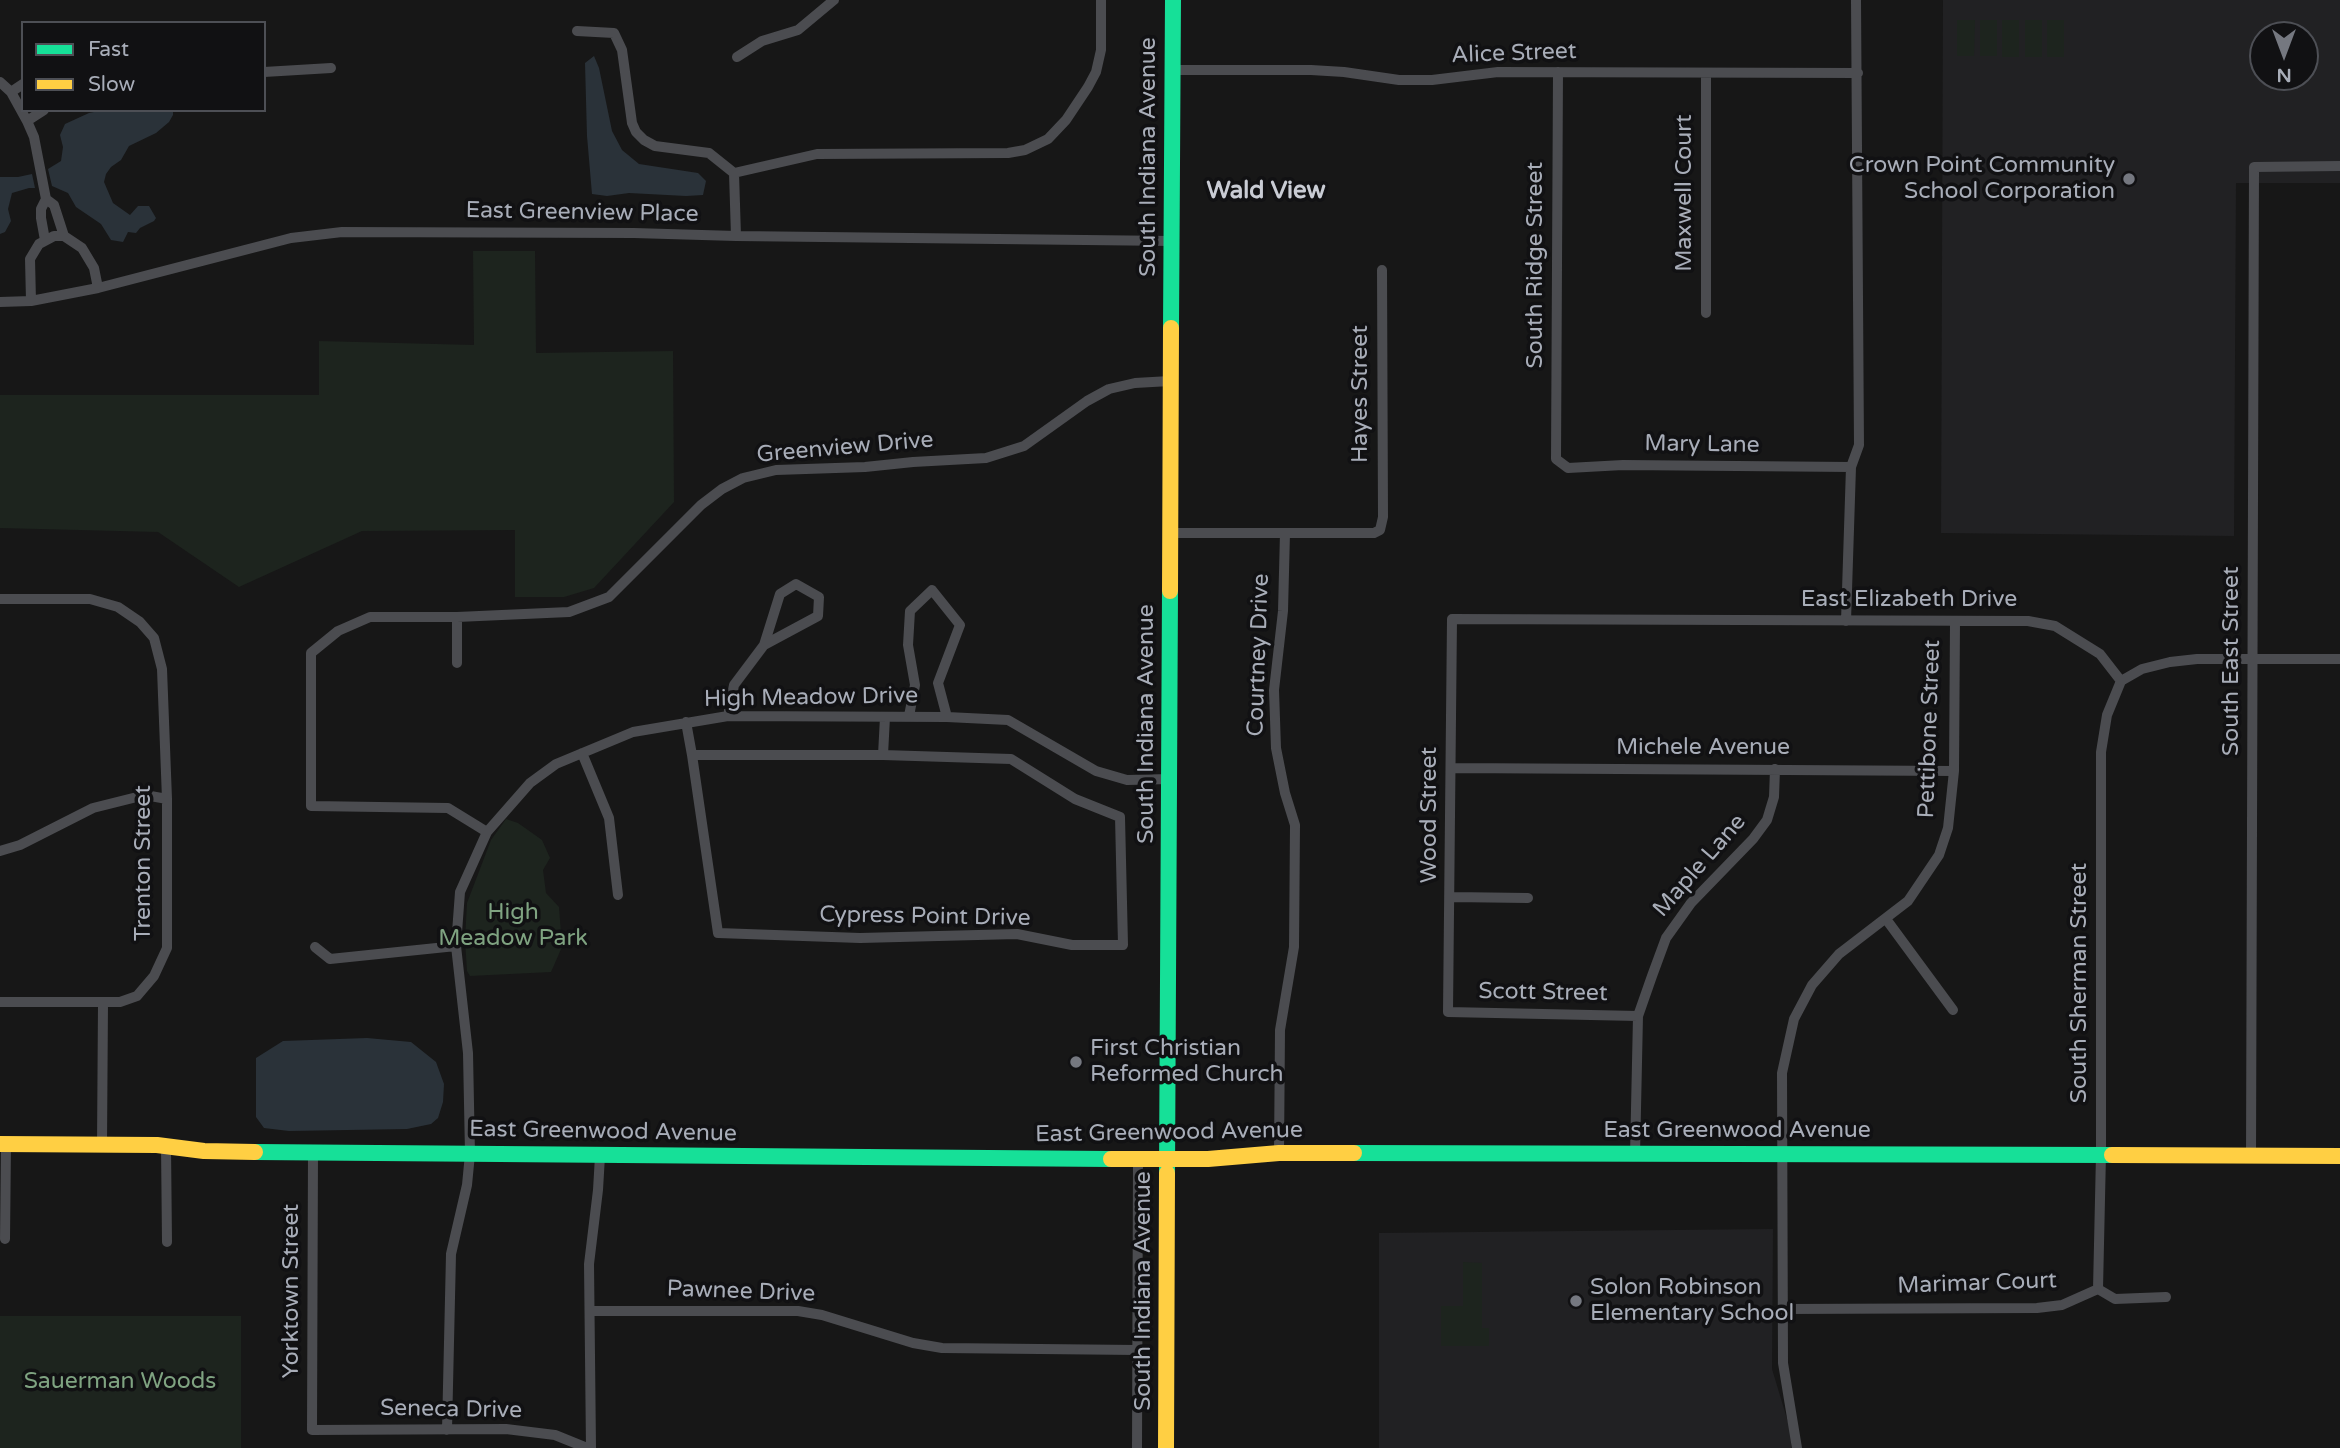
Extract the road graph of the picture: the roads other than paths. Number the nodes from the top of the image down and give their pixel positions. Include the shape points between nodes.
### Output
1 (834, 0) edge
2 (1101, 0) edge
3 (1173, 0) edge
4 (1856, 0) edge
5 (577, 31) dead end
6 (737, 57) dead end
7 (331, 68) dead end
8 (1173, 70) junction
9 (266, 72) edge
10 (1558, 72) junction
11 (1706, 73) junction
12 (1858, 73) junction
13 (0, 82) edge
14 (21, 85) edge
15 (11, 92) junction
16 (21, 110) edge
17 (22, 112) edge
18 (41, 112) edge
19 (27, 121) junction
20 (2340, 166) edge
21 (734, 173) junction
22 (46, 200) junction
23 (64, 236) junction
24 (736, 236) junction
25 (45, 240) junction
26 (1172, 241) junction
27 (1382, 270) dead end
28 (98, 288) junction
29 (31, 301) junction
30 (0, 302) edge
31 (1706, 313) dead end
32 (1170, 381) junction
33 (1556, 459) joint
34 (1851, 467) junction
35 (1170, 533) junction
36 (1285, 533) junction
37 (0, 599) edge
38 (457, 617) junction
39 (1452, 619) joint
40 (1846, 621) junction
41 (1955, 622) junction
42 (764, 645) junction
43 (2340, 659) edge
44 (2253, 660) junction
45 (457, 663) dead end
46 (2121, 681) junction
47 (727, 716) junction
48 (909, 716) junction
49 (885, 717) junction
50 (947, 717) junction
51 (686, 722) junction
52 (582, 753) junction
53 (692, 755) junction
54 (884, 755) junction
55 (1451, 768) junction
56 (1775, 769) junction
57 (1954, 771) junction
58 (1170, 779) junction
59 (167, 799) junction
60 (487, 832) junction
61 (0, 851) edge
62 (618, 895) dead end
63 (1451, 897) junction
64 (1528, 898) dead end
65 (1886, 919) junction
66 (456, 946) junction
67 (316, 947) dead end
68 (0, 1002) edge
69 (103, 1003) junction
70 (1953, 1010) dead end
71 (1448, 1012) joint
72 (1638, 1016) junction
73 (3, 1144) edge
74 (102, 1144) junction
75 (166, 1146) junction
76 (313, 1152) junction
77 (1279, 1153) junction
78 (1783, 1153) junction
79 (470, 1154) junction
80 (1634, 1154) junction
81 (2101, 1154) junction
82 (600, 1156) junction
83 (2251, 1156) junction
84 (2340, 1156) edge
85 (1138, 1158) junction
86 (1167, 1158) junction
87 (5, 1238) dead end
88 (167, 1242) dead end
89 (2098, 1289) junction
90 (2166, 1297) dead end
91 (1784, 1309) junction
92 (590, 1311) junction
93 (1137, 1350) junction
94 (312, 1430) joint
95 (447, 1430) junction
96 (589, 1448) edge
97 (1137, 1448) edge
98 (1166, 1448) edge
99 (1797, 1448) edge

1 - 6 street via 798,30 757,44
2 - 21 street via 1101,50 1092,80 1061,127 1034,146 1008,153 833,152
3 - 8 street, South Indiana Avenue
4 - 12 street
5 - 21 street via 614,33 622,50 632,123 644,140 654,146 709,153
7 - 9 street
8 - 10 street, Alice Street via 1320,71 1399,80 1485,72
8 - 26 street, South Indiana Avenue
10 - 11 street, Alice Street
10 - 33 street, South Ridge Street
11 - 12 street, Alice Street
11 - 31 street, Maxwell Court
12 - 34 street via 1859,445
13 - 15 street
14 - 15 street
15 - 16 street
17 - 19 street
18 - 19 street
19 - 22 street
20 - 44 street, South East Street via 2254,167
21 - 24 street
22 - 23 street via 54,205
22 - 25 street via 41,209
23 - 25 street
23 - 28 street via 82,247 94,268
24 - 26 street, East Greenview Place
24 - 28 street, East Greenview Place via 342,232 292,238
25 - 29 street via 30,259
26 - 32 street, South Indiana Avenue
27 - 36 street, Hayes Street via 1380,530
28 - 29 street, East Greenview Place
29 - 30 street, East Greenview Place
32 - 35 street, South Indiana Avenue
32 - 38 street, Greenview Drive via 1109,389 1024,446 986,458 776,470 743,478 701,506 609,597 569,612
33 - 34 street, Mary Lane via 1569,468
34 - 40 street
35 - 36 street
35 - 58 street, South Indiana Avenue
36 - 77 street, Courtney Drive via 1274,690 1276,748 1295,825 1294,947 1280,1030
37 - 59 street, Trenton Street via 90,599 118,607 154,638 162,669
38 - 45 street
38 - 60 street, Greenview Drive via 370,617 338,631 311,653 312,806 449,808
39 - 40 street, East Elizabeth Drive
39 - 55 street, Wood Street
40 - 41 street, East Elizabeth Drive
41 - 46 street, East Elizabeth Drive via 2028,621 2055,626 2100,654
41 - 57 street, Pettibone Street
42 - 42 street via 780,594 796,584 819,597 818,616
42 - 47 street via 734,685
43 - 44 street
44 - 46 street via 2169,662
44 - 83 street, South East Street
46 - 81 street, South Sherman Street via 2107,715 2101,752
47 - 49 street, High Meadow Drive
47 - 51 street, High Meadow Drive
48 - 49 street, High Meadow Drive
48 - 50 street, High Meadow Drive
48 - 50 street via 915,685 908,645 910,611 932,590 960,625 938,683
49 - 54 street
50 - 58 street, High Meadow Drive via 1007,720 1096,771 1127,780
51 - 52 street, High Meadow Drive via 633,732
51 - 53 street
52 - 60 street, High Meadow Drive via 530,783
52 - 62 street via 609,818
53 - 54 street, Cypress Point Drive
53 - 54 street, Cypress Point Drive via 718,933 860,937 1017,934 1072,945 1123,945 1120,817 1075,799 1011,758
55 - 56 street, Michele Avenue
55 - 63 street, Wood Street
56 - 57 street, Michele Avenue
56 - 72 street, Maple Lane via 1767,820 1691,903 1666,938
57 - 65 street, Pettibone Street via 1948,828 1939,855 1908,901
58 - 86 street, South Indiana Avenue
59 - 61 street via 145,795 93,808
59 - 69 street, Trenton Street via 167,948 154,976 137,996
60 - 66 street, High Meadow Drive via 460,892
63 - 64 street
63 - 71 street, Wood Street
65 - 70 street
65 - 78 street, Pettibone Street via 1839,954 1812,985 1794,1019 1782,1073
66 - 67 street via 330,959
66 - 79 street, High Meadow Drive via 468,1053
68 - 69 street, Trenton Street
69 - 74 street
71 - 72 street, Scott Street
72 - 80 street, Maple Lane
73 - 74 street, East Greenwood Avenue
73 - 87 street
74 - 75 street, East Greenwood Avenue
75 - 76 street, East Greenwood Avenue
75 - 88 street
76 - 79 street, East Greenwood Avenue
76 - 94 street, Yorktown Street
77 - 80 street, East Greenwood Avenue
77 - 86 street, East Greenwood Avenue
78 - 80 street, East Greenwood Avenue
78 - 81 street, East Greenwood Avenue
78 - 91 street, Pettibone Street
79 - 82 street, East Greenwood Avenue
79 - 95 street, High Meadow Drive via 451,1254
81 - 83 street, East Greenwood Avenue
81 - 89 street, South Sherman Street
82 - 85 street, East Greenwood Avenue
82 - 92 street via 589,1264
83 - 84 street, East Greenwood Avenue
85 - 86 street, East Greenwood Avenue
85 - 93 street
86 - 98 street, South Indiana Avenue
89 - 90 street via 2116,1299
89 - 91 street, Marimar Court via 2062,1304 2037,1308
91 - 99 street, Pettibone Street via 1783,1363
92 - 93 street, Pawnee Drive via 798,1311 942,1348
92 - 96 street
93 - 97 street
94 - 95 street, Seneca Drive
95 - 96 street, Seneca Drive via 506,1429 555,1435

